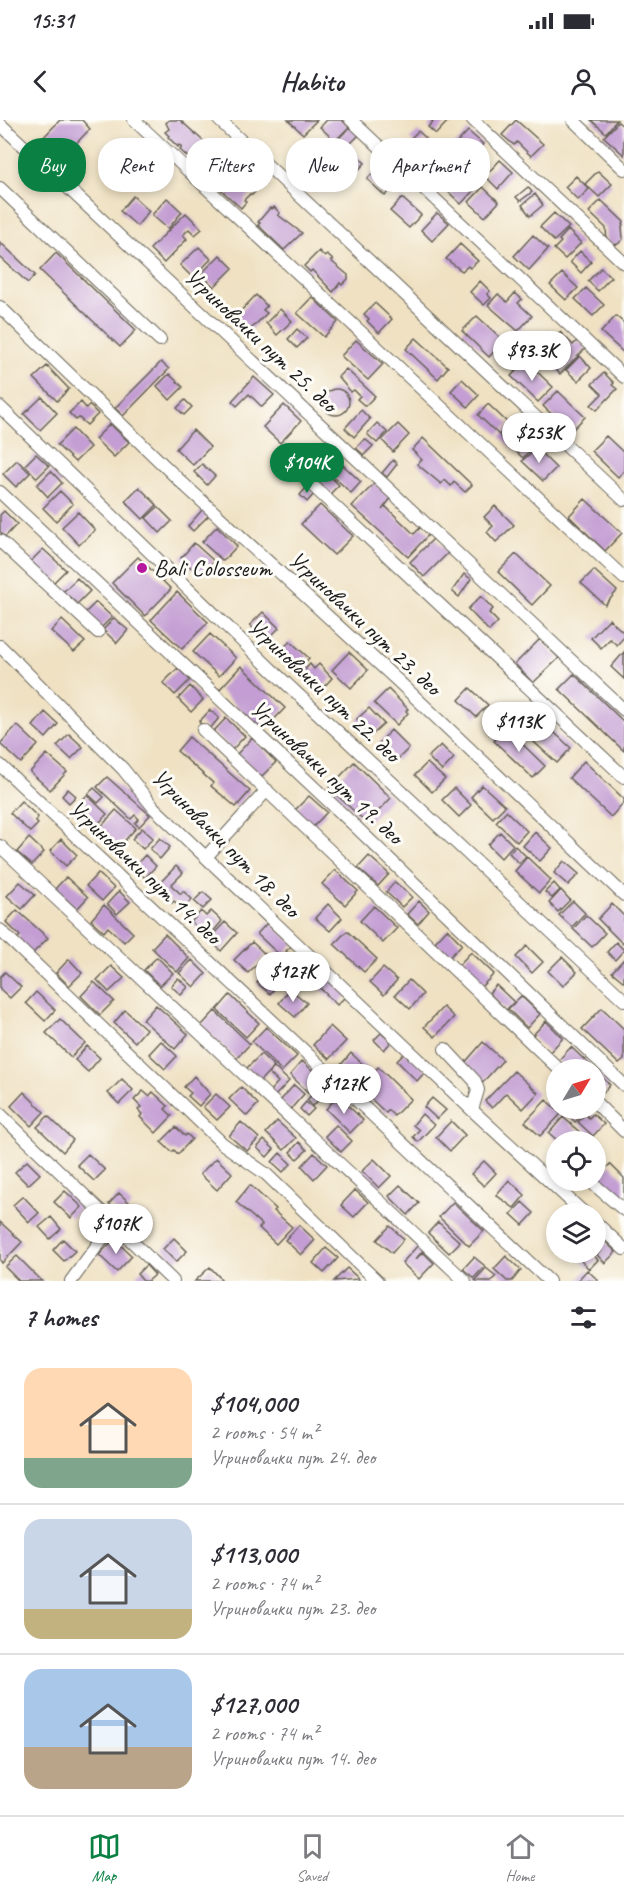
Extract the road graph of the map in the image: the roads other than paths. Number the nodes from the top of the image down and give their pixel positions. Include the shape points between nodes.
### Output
1 (134, 120) edge
2 (219, 120) edge
3 (351, 120) edge
4 (473, 120) edge
5 (573, 120) edge
6 (0, 124) edge
7 (624, 169) edge
8 (0, 188) edge
9 (624, 263) edge
10 (0, 307) edge
11 (160, 340) dead end
12 (624, 377) edge
13 (0, 406) edge
14 (314, 487) dead end
15 (0, 492) edge
16 (624, 500) edge
17 (0, 541) edge
18 (624, 578) edge
19 (98, 632) dead end
20 (0, 646) edge
21 (624, 710) edge
22 (203, 730) dead end
23 (0, 765) edge
24 (624, 777) edge
25 (267, 790) junction
26 (0, 846) edge
27 (206, 857) junction
28 (624, 895) edge
29 (0, 930) edge
30 (624, 1000) edge
31 (445, 1049) dead end
32 (548, 1059) edge
33 (624, 1085) edge
34 (472, 1110) junction
35 (606, 1113) edge
36 (0, 1114) edge
37 (624, 1131) edge
38 (602, 1191) edge
39 (573, 1203) edge
40 (624, 1210) edge
41 (113, 1224) junction
42 (606, 1232) edge
43 (624, 1249) edge
44 (70, 1281) edge
45 (173, 1281) edge
46 (377, 1281) edge
47 (465, 1281) edge
48 (549, 1281) edge

1 - 18 street
2 - 16 street
3 - 12 street
4 - 9 street
5 - 7 street
6 - 21 street, Угриновачки пут 25. део
8 - 11 street
10 - 28 street, Угриновачки пут 23. део via 178,479
13 - 30 street, Угриновачки пут 22. део via 274,672
14 - 24 street
15 - 33 street, Угриновачки пут 19. део
17 - 19 street
20 - 27 street, Угриновачки пут 18. део via 123,769 147,801
22 - 25 street
23 - 48 street, Угриновачки пут 14. део
25 - 27 street
25 - 32 street
26 - 47 street
27 - 34 street, Угриновачки пут 18. део
29 - 46 street via 223,1144 266,1174
31 - 34 street via 475,1082 478,1090
34 - 39 street, Угриновачки пут 18. део
35 - 37 street
36 - 41 street
38 - 40 street
41 - 44 street
41 - 45 street
42 - 43 street

